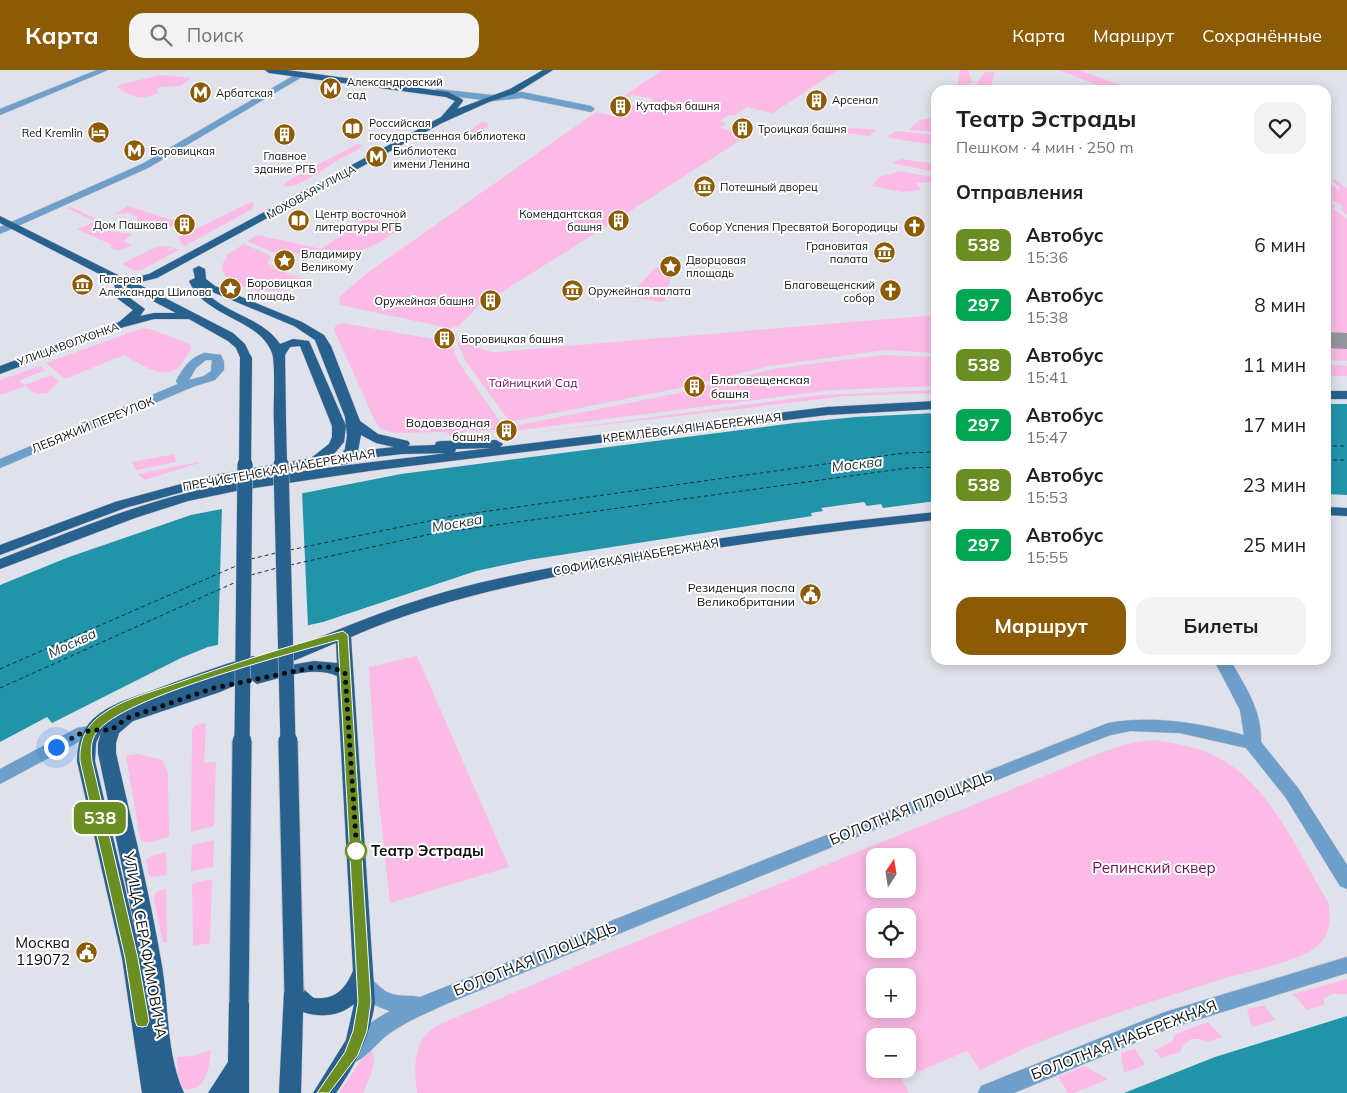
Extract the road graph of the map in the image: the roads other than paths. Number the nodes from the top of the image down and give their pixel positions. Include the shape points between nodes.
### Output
1 (104, 70) edge
2 (270, 70) edge
3 (549, 70) edge
4 (303, 74) junction
5 (438, 92) junction
6 (492, 98) junction
7 (591, 109) dead end
8 (0, 112) edge
9 (439, 121) junction
10 (0, 219) edge
11 (13, 226) junction
12 (0, 231) edge
13 (235, 233) junction
14 (199, 269) junction
15 (117, 278) junction
16 (196, 317) junction
17 (120, 325) junction
18 (279, 355) junction
19 (0, 370) edge
20 (186, 386) dead end
21 (1331, 388) edge
22 (1347, 388) edge
23 (1331, 395) edge
24 (1347, 395) edge
25 (931, 398) edge
26 (931, 406) edge
27 (351, 417) junction
28 (500, 444) junction
29 (449, 454) junction
30 (348, 456) junction
31 (0, 464) edge
32 (304, 464) junction
33 (263, 482) junction
34 (1331, 503) edge
35 (1347, 504) edge
36 (1331, 511) edge
37 (1347, 512) edge
38 (931, 517) edge
39 (0, 550) edge
40 (0, 564) edge
41 (343, 635) junction
42 (1225, 665) edge
43 (345, 673) junction
44 (214, 688) junction
45 (92, 730) junction
46 (111, 730) junction
47 (1252, 743) junction
48 (0, 777) edge
49 (126, 837) junction
50 (106, 842) junction
51 (1345, 875) edge
52 (1347, 965) edge
53 (364, 977) junction
54 (294, 992) junction
55 (423, 1005) junction
56 (351, 1055) junction
57 (238, 1065) junction
58 (170, 1083) edge
59 (153, 1093) edge
60 (219, 1093) edge
61 (238, 1093) edge
62 (290, 1093) edge
63 (324, 1093) edge
64 (989, 1093) edge

1 - 8 street
2 - 4 main road
3 - 6 main road, МОХОВАЯ УЛИЦА via 513,91
4 - 5 main road
4 - 11 street via 145,166
5 - 6 street
5 - 9 main road, МОХОВАЯ УЛИЦА via 458,99 456,106
6 - 7 street via 524,95
6 - 9 main road, МОХОВАЯ УЛИЦА
9 - 13 main road, МОХОВАЯ УЛИЦА
10 - 11 main road
11 - 12 street
11 - 15 main road
13 - 14 main road via 213,250
13 - 15 main road via 153,276 136,280
14 - 18 main road via 195,284 200,292 268,336
14 - 27 main road via 201,280 211,288 288,319 320,338
15 - 16 main road
15 - 17 main road via 122,297 139,309
16 - 17 main road, УЛИЦА ВОЛХОНКА via 164,315
16 - 57 main road, bridge via 238,342 246,359
17 - 19 main road, УЛИЦА ВОЛХОНКА
18 - 32 main road via 287,343 305,344 339,426 334,448
18 - 54 main road, bridge
20 - 31 street, ЛЕБЯЖИЙ ПЕРЕУЛОК
21 - 22 main road
23 - 24 main road
25 - 28 main road, КРЕМЛЁВСКАЯ НАБЕРЕЖНАЯ via 824,404
26 - 29 main road, КРЕМЛЁВСКАЯ НАБЕРЕЖНАЯ via 845,410
27 - 28 main road via 366,433 389,442 425,446
27 - 30 main road via 354,443
28 - 29 main road, КРЕМЛЁВСКАЯ НАБЕРЕЖНАЯ
29 - 30 main road, ПРЕЧИСТЕНСКАЯ НАБЕРЕЖНАЯ via 402,450
29 - 33 main road, ПРЕЧИСТЕНСКАЯ НАБЕРЕЖНАЯ
30 - 32 main road, ПРЕЧИСТЕНСКАЯ НАБЕРЕЖНАЯ
30 - 33 main road via 336,463
32 - 39 main road, ПРЕЧИСТЕНСКАЯ НАБЕРЕЖНАЯ via 214,479 152,495
33 - 40 main road, ПРЕЧИСТЕНСКАЯ НАБЕРЕЖНАЯ via 185,498 139,512
34 - 35 main road
36 - 37 main road
38 - 41 main road, СОФИЙСКАЯ НАБЕРЕЖНАЯ via 766,535 554,572 452,595 381,618
41 - 43 main road
41 - 44 main road, СОФИЙСКАЯ НАБЕРЕЖНАЯ
41 - 45 main road, СОФИЙСКАЯ НАБЕРЕЖНАЯ via 217,672 133,703 105,718
42 - 47 street via 1248,709 1253,725
43 - 44 main road via 332,667 315,667
43 - 53 main road
44 - 46 main road, СОФИЙСКАЯ НАБЕРЕЖНАЯ via 127,718
45 - 46 street
45 - 48 street
45 - 50 main road, УЛИЦА СЕРАФИМОВИЧА via 85,746 86,761
46 - 49 main road, УЛИЦА СЕРАФИМОВИЧА via 107,753
47 - 51 street via 1292,793
47 - 55 street, БОЛОТНАЯ ПЛОЩАДЬ via 1180,727 1130,725 1108,729
49 - 50 street via 120,832 113,833
49 - 58 main road, УЛИЦА СЕРАФИМОВИЧА via 156,989
50 - 59 main road, УЛИЦА СЕРАФИМОВИЧА via 132,958
52 - 64 street, БОЛОТНАЯ НАБЕРЕЖНАЯ via 1165,1021
53 - 54 main road via 350,997 330,1007 316,1008 306,1004
53 - 55 street, БОЛОТНАЯ ПЛОЩАДЬ via 374,997 387,1003
53 - 56 main road via 364,1018
54 - 62 main road
55 - 56 street, БОЛОТНАЯ ПЛОЩАДЬ via 378,1028
56 - 63 main road
57 - 60 main road
57 - 61 main road

